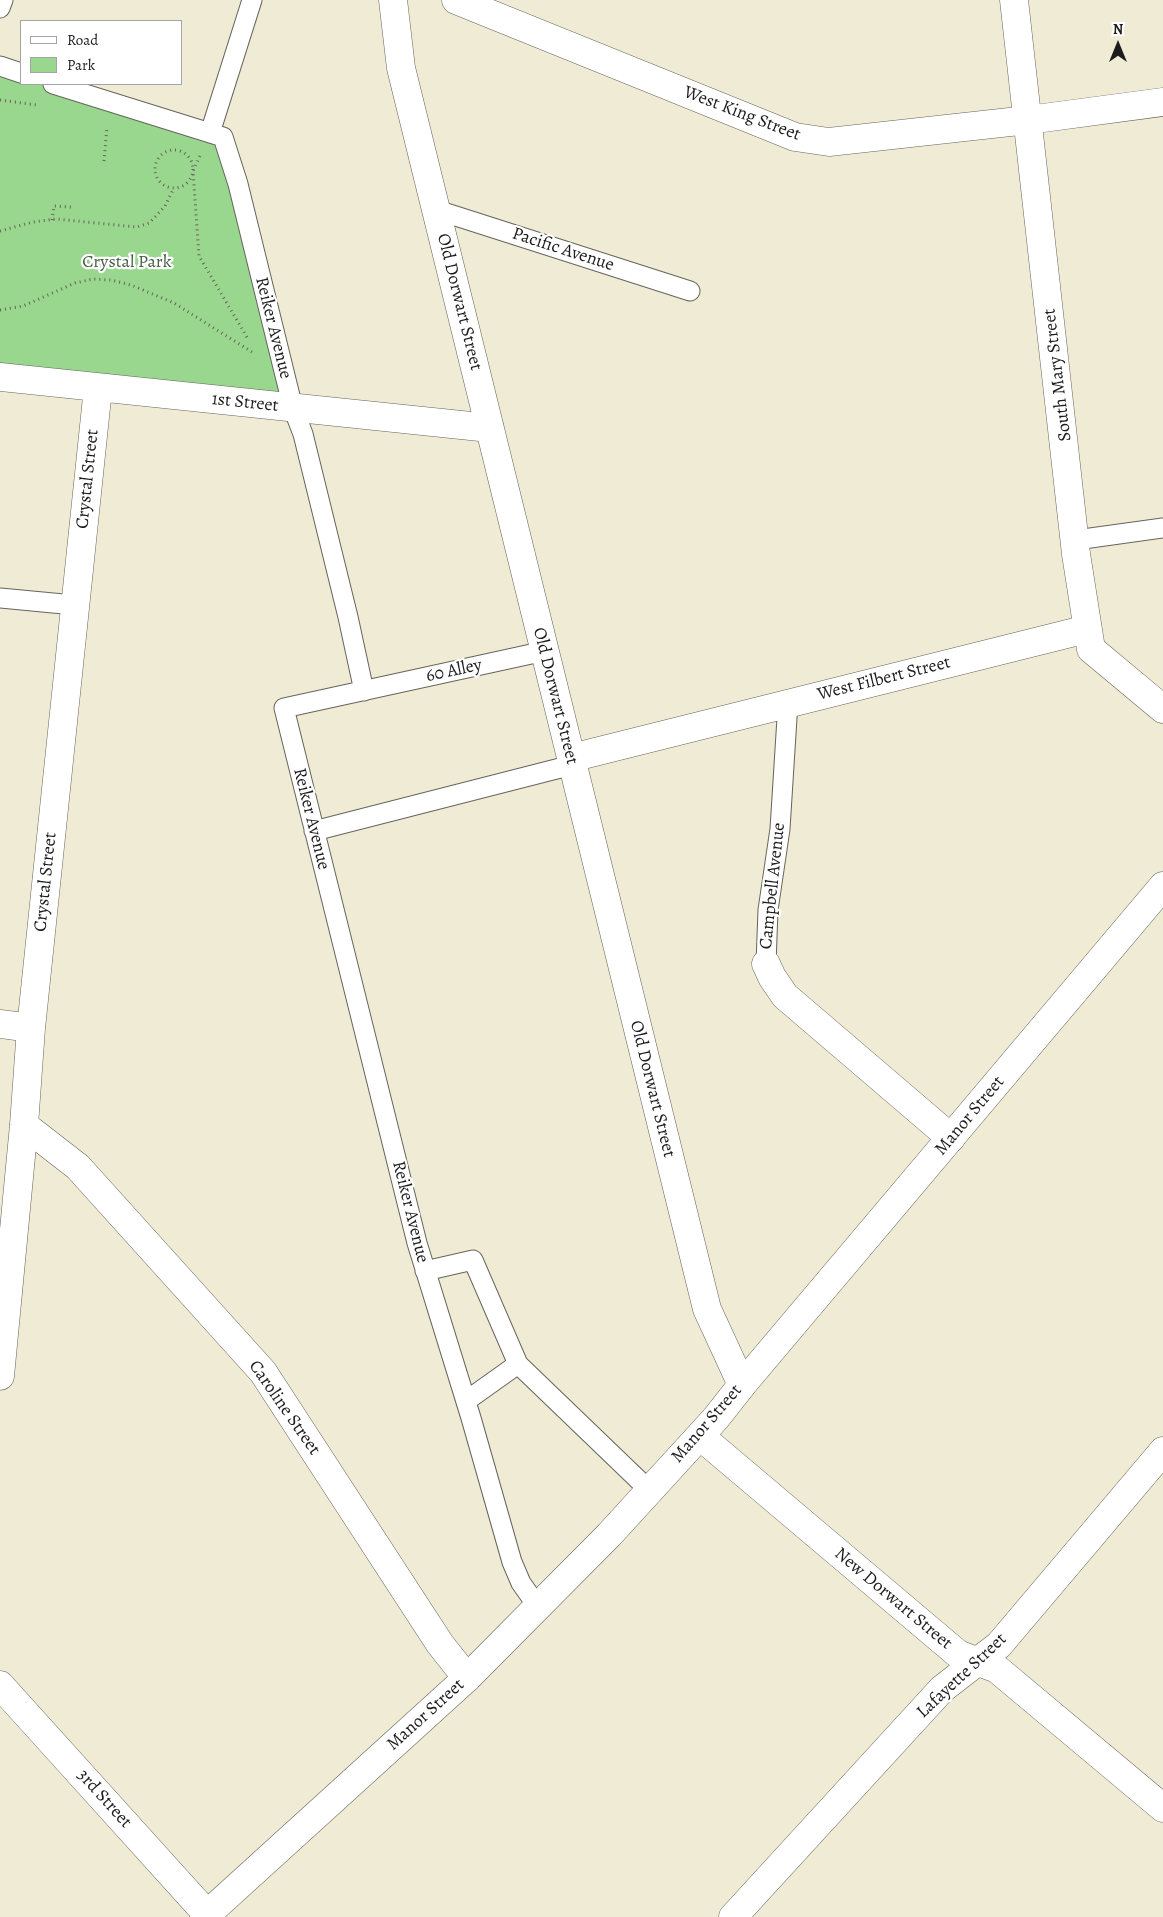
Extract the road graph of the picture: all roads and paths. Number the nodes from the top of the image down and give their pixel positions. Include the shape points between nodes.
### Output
1 (3, 0) edge
2 (252, 0) edge
3 (393, 0) edge
4 (456, 0) edge
5 (1014, 0) edge
6 (0, 8) edge
7 (0, 66) edge
8 (20, 73) edge
9 (56, 85) edge
10 (1163, 102) edge
11 (1028, 120) junction
12 (108, 122) dead end
13 (210, 133) junction
14 (104, 161) dead end
15 (193, 171) junction
16 (174, 188) junction
17 (71, 207) dead end
18 (437, 210) junction
19 (52, 220) junction
20 (0, 231) edge
21 (690, 291) dead end
22 (0, 310) edge
23 (0, 377) edge
24 (98, 388) junction
25 (293, 408) junction
26 (490, 428) junction
27 (1163, 528) edge
28 (1076, 540) junction
29 (0, 598) edge
30 (74, 605) junction
31 (1087, 629) junction
32 (545, 651) junction
33 (364, 690) junction
34 (788, 702) junction
35 (1163, 708) edge
36 (572, 762) junction
37 (314, 831) junction
38 (1163, 886) edge
39 (766, 964) joint
40 (0, 1024) edge
41 (31, 1028) junction
42 (24, 1125) junction
43 (951, 1138) junction
44 (9, 1201) edge
45 (425, 1271) junction
46 (518, 1364) junction
47 (0, 1376) edge
48 (742, 1384) junction
49 (466, 1401) junction
50 (700, 1436) junction
51 (1163, 1451) edge
52 (649, 1490) junction
53 (538, 1607) junction
54 (978, 1661) junction
55 (467, 1678) junction
56 (0, 1685) edge
57 (1163, 1808) edge
58 (206, 1915) edge
59 (733, 1917) edge

1 - 6 lane
2 - 13 lane
3 - 18 street, Old Dorwart Street via 401,68
4 - 11 street, West King Street via 795,137 829,142
5 - 11 street, South Mary Street
7 - 8 lane
9 - 13 lane, Reiker Avenue
10 - 11 street, West King Street
11 - 28 street, South Mary Street
12 - 14 path
13 - 15 path
13 - 25 lane, Reiker Avenue via 223,137 238,184
15 - 16 path via 188,182
15 - 16 path via 190,159 180,151 162,154 155,164 156,177 164,186
15 - 22 path via 199,256 257,355 174,303 110,280 75,283 23,306
16 - 19 path via 156,216 138,227
17 - 19 path via 54,206
18 - 21 lane, Pacific Avenue
18 - 26 street, Old Dorwart Street
19 - 20 path
23 - 24 street, 1st Street
24 - 25 street, 1st Street
24 - 30 street, Crystal Street
25 - 26 street, 1st Street
25 - 33 lane, Reiker Avenue via 308,454
26 - 32 street, Old Dorwart Street
27 - 28 lane
28 - 31 street, South Mary Street
29 - 30 lane
30 - 41 street, Crystal Street
31 - 34 street, West Filbert Street
31 - 35 street via 1091,649
32 - 33 lane, 60 Alley
32 - 36 street, Old Dorwart Street
33 - 37 lane, Reiker Avenue via 284,708
34 - 36 street, West Filbert Street
34 - 39 lane, Campbell Avenue via 780,829 768,910
36 - 37 lane
36 - 48 street, Old Dorwart Street via 706,1308
37 - 45 lane, Reiker Avenue
38 - 43 street, Manor Street
39 - 43 street, Campbell Avenue via 785,996
40 - 41 street
41 - 42 street, Crystal Street
42 - 44 street, Crystal Street
42 - 55 street, Caroline Street via 78,1166 263,1372 440,1644
43 - 48 street, Manor Street
44 - 47 street, Crystal Street
45 - 46 lane via 473,1260
45 - 49 lane, Reiker Avenue
46 - 49 lane
46 - 52 lane
48 - 50 street, Manor Street
49 - 53 lane, Reiker Avenue via 512,1562 521,1584
50 - 52 street, Manor Street
50 - 54 street, New Dorwart Street via 958,1654
51 - 54 street, Lafayette Street via 999,1645
52 - 53 street, Manor Street
53 - 55 street, Manor Street
54 - 57 street, New Dorwart Street via 997,1668
54 - 59 street, Lafayette Street via 942,1689
55 - 58 street, Manor Street
56 - 58 street, 3rd Street

